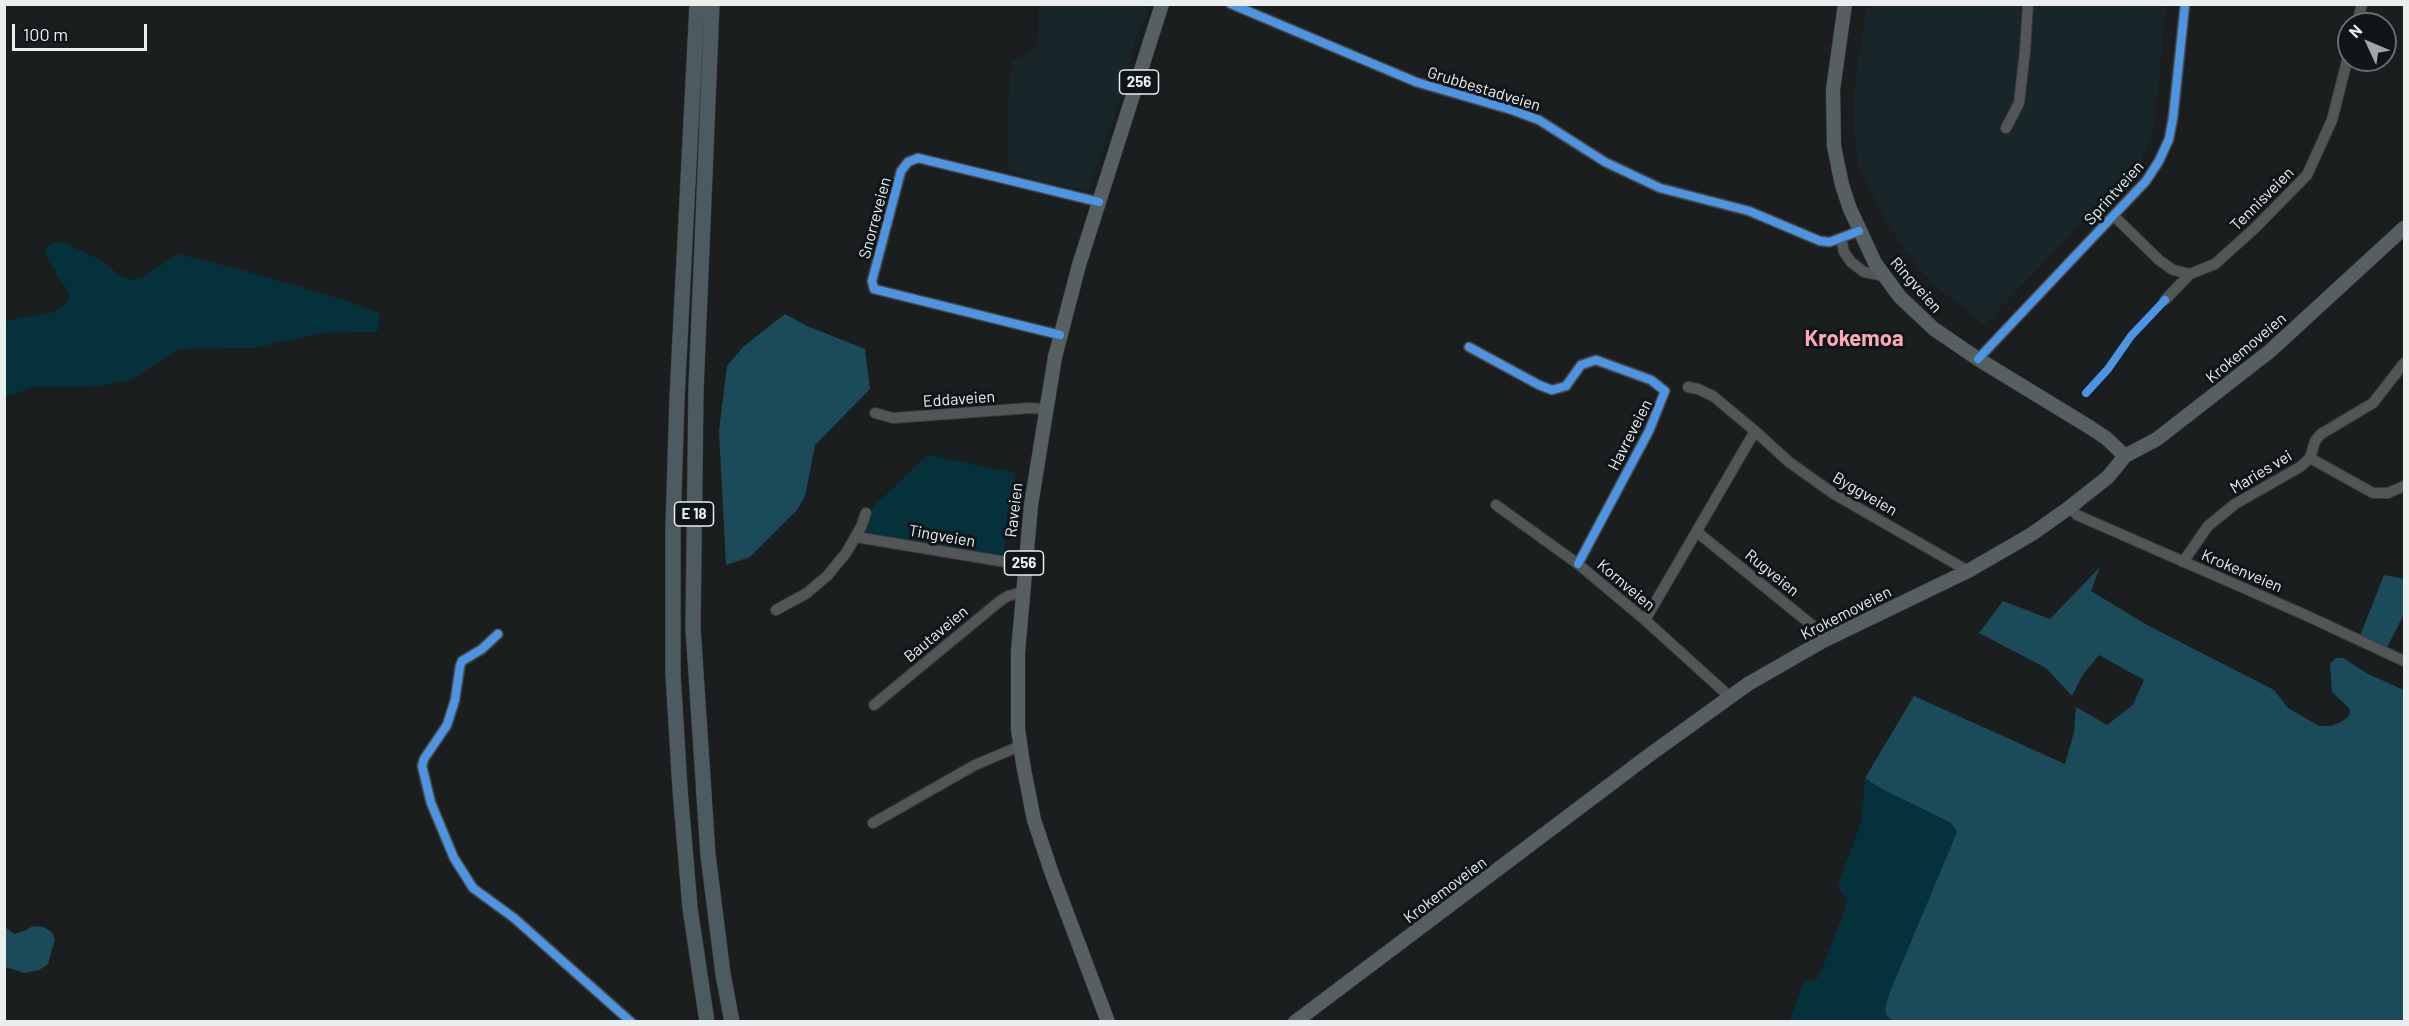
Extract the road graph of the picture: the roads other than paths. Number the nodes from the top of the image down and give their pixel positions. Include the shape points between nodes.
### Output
1 (697, 4) edge
2 (712, 4) edge
3 (1162, 4) edge
4 (1231, 4) edge
5 (1845, 4) edge
6 (2028, 4) edge
7 (2185, 4) edge
8 (2344, 72) edge
9 (2006, 128) dead end
10 (1099, 202) junction
11 (2114, 216) junction
12 (2404, 228) edge
13 (1859, 231) junction
14 (1841, 238) junction
15 (2190, 274) junction
16 (1883, 276) junction
17 (2165, 300) dead end
18 (1060, 335) junction
19 (1469, 347) dead end
20 (1978, 359) junction
21 (2404, 363) edge
22 (1688, 387) dead end
23 (1045, 410) junction
24 (875, 413) dead end
25 (1755, 431) junction
26 (2125, 456) junction
27 (2310, 458) junction
28 (2404, 486) edge
29 (1496, 505) dead end
30 (2070, 507) junction
31 (866, 513) dead end
32 (1697, 532) junction
33 (856, 537) junction
34 (2183, 562) junction
35 (1578, 564) junction
36 (1024, 565) junction
37 (1968, 571) junction
38 (1022, 592) junction
39 (776, 610) dead end
40 (1645, 620) junction
41 (498, 634) dead end
42 (1823, 641) junction
43 (2404, 661) edge
44 (1730, 697) junction
45 (874, 705) dead end
46 (1020, 746) junction
47 (873, 823) dead end
48 (631, 1022) edge
49 (707, 1022) edge
50 (732, 1022) edge
51 (1108, 1022) edge
52 (1295, 1022) edge

1 - 49 highway, E 18 via 677,398 673,674 690,908
2 - 50 highway, E 18 via 696,390 693,628 708,855
3 - 10 main road, Raveien / 256
4 - 14 street, Grubbestadveien via 1416,82 1539,120 1598,158 1660,188 1749,211 1820,241
5 - 13 main road, Ringveien via 1833,90 1833,132 1842,185
6 - 9 street via 2019,103
7 - 11 street, Sprintveien via 2169,140 2153,172
8 - 15 street, Tennisveien via 2332,120 2307,175 2226,255
10 - 18 main road, Raveien / 256
10 - 18 street, Snorreveien via 918,158 901,171 872,281 874,289
11 - 15 street via 2159,260 2173,270
11 - 20 street, Sprintveien
12 - 26 main road, Krokemoveien via 2255,363 2157,439
13 - 14 street, Grubbestadveien
13 - 16 main road, Ringveien
14 - 16 street via 1851,262 1864,272
15 - 17 street, Tennisveien
16 - 20 main road, Ringveien via 1934,329
18 - 23 main road, Raveien / 256
19 - 35 street, Havreveien via 1552,390 1566,386 1581,365 1596,360 1651,380 1665,391 1649,431
20 - 26 main road, Ringveien via 2091,428
21 - 27 street, Maries vei via 2373,403 2321,434
22 - 25 street, Byggveien via 1713,396
23 - 24 street, Eddaveien via 893,418
23 - 36 main road, Raveien / 256
25 - 32 street
25 - 37 street, Byggveien via 1789,462 1834,494
26 - 30 main road, Krokemoveien via 2108,477
27 - 28 street via 2373,493 2388,494
27 - 34 street, Maries vei via 2218,517
29 - 35 street, Kornveien
30 - 34 street, Krokenveien via 2077,515
30 - 37 main road, Krokemoveien
31 - 33 street
32 - 40 street
32 - 42 street, Rugveien via 1818,630
33 - 36 street, Tingveien
33 - 39 street via 827,576 807,593
34 - 43 street, Krokenveien
35 - 40 street, Kornveien
36 - 38 main road, Raveien / 256
37 - 42 main road, Krokemoveien
38 - 45 street, Bautaveien via 1000,601
38 - 46 main road, Raveien / 256 via 1017,693
40 - 44 street, Kornveien
41 - 48 street via 460,666 447,725 422,766 431,803 454,858 473,888 514,918
42 - 44 main road, Krokemoveien
44 - 52 main road, Krokemoveien
46 - 47 street via 975,765
46 - 51 main road, Raveien / 256 via 1041,843

